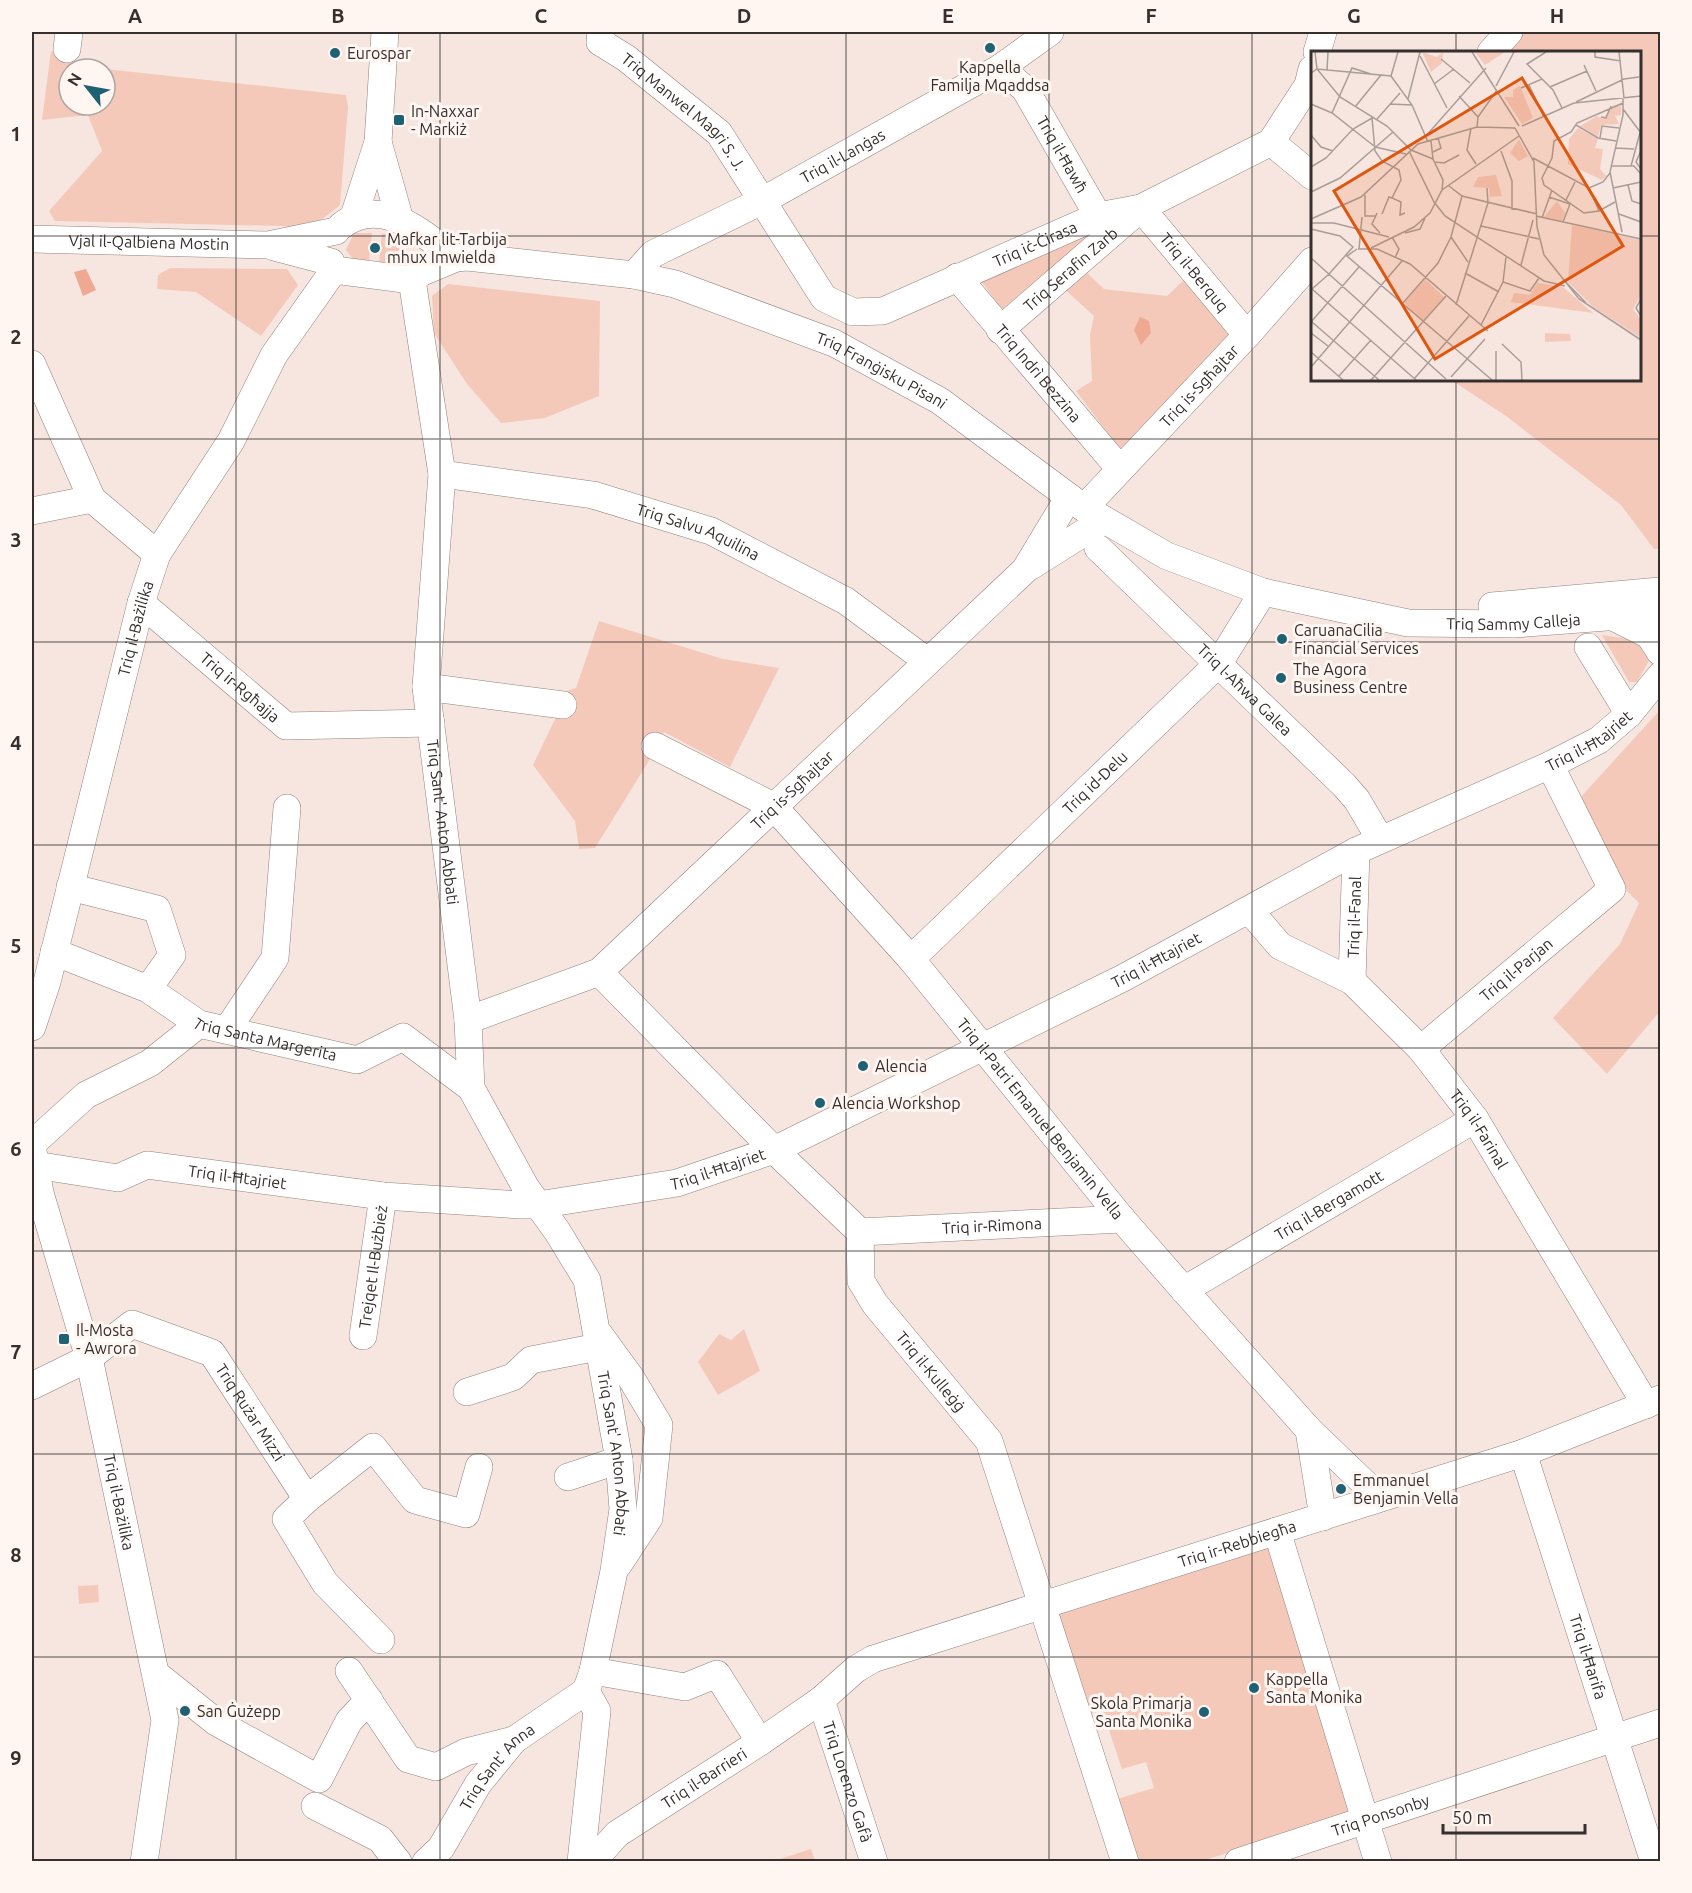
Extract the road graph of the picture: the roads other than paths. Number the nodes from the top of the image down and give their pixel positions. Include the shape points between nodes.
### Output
1 (384, 32) edge
2 (601, 32) edge
3 (1050, 32) edge
4 (1323, 32) edge
5 (1509, 32) edge
6 (1317, 51) edge
7 (1492, 51) edge
8 (1000, 68) junction
9 (1311, 73) edge
10 (378, 142) junction
11 (1271, 142) junction
12 (1311, 175) edge
13 (762, 201) junction
14 (1141, 208) junction
15 (1098, 216) junction
16 (345, 224) junction
17 (411, 227) junction
18 (32, 239) edge
19 (268, 245) junction
20 (456, 258) junction
21 (1311, 262) edge
22 (333, 266) junction
23 (634, 275) junction
24 (416, 276) junction
25 (957, 277) junction
26 (1000, 330) junction
27 (1247, 335) junction
28 (32, 364) edge
29 (1120, 469) junction
30 (442, 474) junction
31 (92, 499) junction
32 (1086, 508) junction
33 (32, 511) edge
34 (1098, 548) dead end
35 (157, 554) junction
36 (1025, 570) junction
37 (1660, 591) edge
38 (1263, 592) junction
39 (141, 603) junction
40 (1660, 613) edge
41 (1366, 614) junction
42 (1613, 617) junction
43 (1588, 647) dead end
44 (1660, 652) edge
45 (927, 661) junction
46 (1219, 663) junction
47 (1660, 676) edge
48 (426, 687) junction
49 (563, 705) dead end
50 (1629, 714) junction
51 (431, 723) junction
52 (655, 746) dead end
53 (1550, 765) junction
54 (773, 806) junction
55 (287, 808) dead end
56 (1380, 839) junction
57 (1356, 851) junction
58 (70, 887) junction
59 (1250, 911) junction
60 (54, 952) junction
61 (911, 959) junction
62 (599, 972) junction
63 (39, 981) edge
64 (1352, 981) junction
65 (148, 989) junction
66 (33, 1017) edge
67 (468, 1020) junction
68 (200, 1024) junction
69 (227, 1030) junction
70 (983, 1048) junction
71 (1421, 1049) junction
72 (471, 1088) junction
73 (1475, 1119) junction
74 (774, 1150) junction
75 (33, 1151) edge
76 (627, 1189) junction
77 (383, 1196) junction
78 (532, 1196) junction
79 (586, 1196) junction
80 (36, 1197) edge
81 (1122, 1219) junction
82 (557, 1232) junction
83 (860, 1232) junction
84 (1184, 1290) junction
85 (363, 1336) dead end
86 (598, 1340) junction
87 (89, 1358) junction
88 (32, 1386) edge
89 (467, 1392) dead end
90 (1653, 1402) edge
91 (1309, 1430) junction
92 (1523, 1453) junction
93 (619, 1460) junction
94 (479, 1467) dead end
95 (568, 1477) dead end
96 (1380, 1498) junction
97 (307, 1499) junction
98 (1323, 1517) junction
99 (1277, 1531) junction
100 (614, 1571) junction
101 (1044, 1605) junction
102 (381, 1640) dead end
103 (349, 1671) dead end
104 (156, 1674) junction
105 (590, 1681) junction
106 (369, 1700) junction
107 (821, 1700) junction
108 (165, 1720) junction
109 (216, 1722) junction
110 (1660, 1722) edge
111 (1615, 1737) junction
112 (514, 1740) junction
113 (760, 1742) junction
114 (315, 1806) dead end
115 (1365, 1820) junction
116 (144, 1862) edge
117 (398, 1862) edge
118 (426, 1862) edge
119 (582, 1862) edge
120 (592, 1862) edge
121 (874, 1862) edge
122 (1125, 1862) edge
123 (1238, 1862) edge
124 (1378, 1862) edge
125 (1654, 1862) edge

1 - 10 street
2 - 13 street, Triq Manwel Magri S. J. via 600,42 626,58 719,133
3 - 8 street, Triq il-Lanġas
4 - 6 street
5 - 7 street
8 - 13 street, Triq il-Lanġas
8 - 15 street, Triq il-Ħawħ via 1025,89
9 - 11 street via 1308,85
10 - 16 street
10 - 17 street, Triq Sant' Anton Abbati
11 - 12 street
11 - 14 street, Triq iċ-Ċirasa
13 - 23 street, Triq il-Lanġas via 653,254
13 - 25 street, Triq iċ-Ċirasa via 824,298 838,307 853,312 883,311
14 - 15 street, Triq iċ-Ċirasa
14 - 26 street, Triq Serafin Zarb
14 - 27 street, Triq il-Berquq
15 - 25 street, Triq iċ-Ċirasa
16 - 17 street, Vjal il-Qalbiena Mostin via 376,214
16 - 19 street, Vjal il-Qalbiena Mostin
16 - 22 street via 328,255
17 - 20 street
17 - 24 street, Triq Sant' Anton Abbati via 425,251
18 - 19 street, Vjal il-Qalbiena Mostin
19 - 22 street, Vjal il-Qalbiena Mostin
20 - 23 street, Triq Franġisku Pisani
20 - 24 street, Triq Franġisku Pisani
21 - 27 street, Triq is-Sgħajtar
22 - 24 street, Vjal il-Qalbiena Mostin
22 - 35 street, Triq il-Bażilika via 274,355 231,441
23 - 32 street, Triq Franġisku Pisani via 675,284 834,343 940,401
24 - 30 street, Triq Sant' Anton Abbati
25 - 26 street, Triq Indrì Bezzina
26 - 29 street, Triq Indrì Bezzina
27 - 29 street, Triq is-Sgħajtar
28 - 31 street
29 - 32 street, Triq is-Sgħajtar
30 - 45 street, Triq Salvu Aquilina via 593,495 711,531 846,601
30 - 48 street, Triq Sant' Anton Abbati
31 - 33 street
31 - 35 street
32 - 36 street, Triq is-Sgħajtar
32 - 36 street
32 - 38 street, Triq Franġisku Pisani via 1167,556
34 - 46 street, Triq l-Aħwa Galea
35 - 39 street, Triq il-Bażilika
36 - 45 street, Triq is-Sgħajtar
37 - 41 street, Triq Sammy Calleja
38 - 41 street, Triq Sammy Calleja
38 - 46 street, Triq id-Delu
39 - 51 street, Triq ir-Rgħajja via 286,726
39 - 58 street, Triq il-Bażilika
40 - 42 street, Triq Sammy Calleja
41 - 42 street, Triq Sammy Calleja via 1408,623 1514,624
42 - 44 street via 1649,635
43 - 50 street
45 - 54 street, Triq is-Sgħajtar
46 - 56 street, Triq l-Aħwa Galea via 1344,785
46 - 61 street, Triq id-Delu
47 - 50 street, Triq il-Ħtajriet
48 - 49 street
48 - 51 street, Triq Sant' Anton Abbati
50 - 53 street, Triq il-Ħtajriet via 1599,741
51 - 67 street, Triq Sant' Anton Abbati
52 - 54 street
53 - 56 street, Triq il-Ħtajriet
53 - 71 street, Triq il-Parjan via 1612,889
54 - 61 street, Triq il-Patri Emanuel Benjamin Vella
54 - 62 street, Triq is-Sgħajtar
55 - 69 street via 275,958
56 - 57 street, Triq il-Ħtajriet
57 - 59 street, Triq il-Ħtajriet
57 - 64 street, Triq il-Fanal
58 - 60 street, Triq il-Bażilika
58 - 65 street via 157,909 172,955
59 - 64 street, Triq il-Farinal via 1280,946
59 - 70 street, Triq il-Ħtajriet
60 - 63 street, Triq il-Bażilika
60 - 65 street, Triq Santa Margerita
61 - 70 street, Triq il-Patri Emanuel Benjamin Vella
62 - 67 street, Triq is-Sgħajtar
62 - 74 street
63 - 66 street, Triq il-Bażilika
64 - 71 street, Triq il-Farinal
65 - 68 street, Triq Santa Margerita
67 - 72 street, Triq Sant' Anton Abbati
68 - 69 street, Triq Santa Margerita
68 - 75 street via 150,1063 86,1095
69 - 72 street, Triq Santa Margerita via 357,1060 403,1037
70 - 74 street, Triq il-Ħtajriet
70 - 81 street, Triq il-Patri Emanuel Benjamin Vella
71 - 73 street, Triq il-Farinal
72 - 78 street, Triq Sant' Anton Abbati
73 - 84 street, Triq il-Bergamott
73 - 90 street, Triq il-Farinal
74 - 76 street, Triq il-Ħtajriet via 677,1183
74 - 83 street
75 - 77 street, Triq il-Ħtajriet via 118,1178 147,1166
75 - 80 street, Triq il-Bażilika
76 - 78 street, Triq il-Ħtajriet
76 - 79 street, Triq il-Ħtajriet
77 - 78 street, Triq il-Ħtajriet
77 - 85 street, Trejqet Il-Bużbież
78 - 79 street, Triq il-Ħtajriet
78 - 82 street, Triq Sant' Anton Abbati
79 - 82 street
80 - 87 street, Triq il-Bażilika
81 - 83 street, Triq ir-Rimona
81 - 84 street, Triq il-Patri Emanuel Benjamin Vella
82 - 86 street, Triq Sant' Anton Abbati via 587,1280
83 - 101 street, Triq il-Kulleġġ via 861,1281 989,1441
84 - 91 street, Triq il-Patri Emanuel Benjamin Vella
86 - 89 street via 531,1360 513,1377
86 - 93 street, Triq Sant' Anton Abbati
86 - 100 street, Triq Sant' Anton Abbati via 631,1378 659,1425 649,1518
87 - 88 street
87 - 97 street, Triq Rużar Mizzi via 132,1324 212,1353
87 - 104 street, Triq il-Bażilika
90 - 92 street, Triq ir-Rebbiegħa
91 - 96 street, Triq il-Patri Emanuel Benjamin Vella
91 - 98 street
92 - 96 street, Triq ir-Rebbiegħa
92 - 111 street, Triq il-Ħarifa
93 - 95 street
93 - 100 street, Triq Sant' Anton Abbati via 623,1509
94 - 97 street via 466,1514 415,1500 373,1447
96 - 98 street, Triq ir-Rebbiegħa
97 - 102 street via 286,1519 325,1583
98 - 99 street, Triq ir-Rebbiegħa
99 - 101 street, Triq ir-Rebbiegħa
99 - 115 street
100 - 105 street, Triq Sant' Anton Abbati
101 - 107 street, Triq ir-Rebbiegħa via 873,1659
101 - 122 street, Triq il-Kulleġġ
103 - 106 street
104 - 108 street, Triq il-Bażilika
104 - 109 street
105 - 112 street, Triq Sant' Anna
105 - 113 street via 685,1687 717,1674
105 - 119 street via 597,1711
106 - 109 street via 349,1721 319,1779
106 - 112 street via 408,1760 436,1767 466,1752
107 - 113 street, Triq il-Barrieri
107 - 121 street, Triq Lorenzo Gafà
108 - 109 street
108 - 116 street, Triq il-Bażilika
110 - 111 street, Triq Ponsonby
111 - 115 street, Triq Ponsonby
111 - 125 street, Triq il-Ħarifa
112 - 118 street, Triq Sant' Anna via 478,1784 441,1848
113 - 120 street, Triq il-Barrieri via 617,1834
114 - 117 street via 380,1839
115 - 123 street, Triq Ponsonby
115 - 124 street

